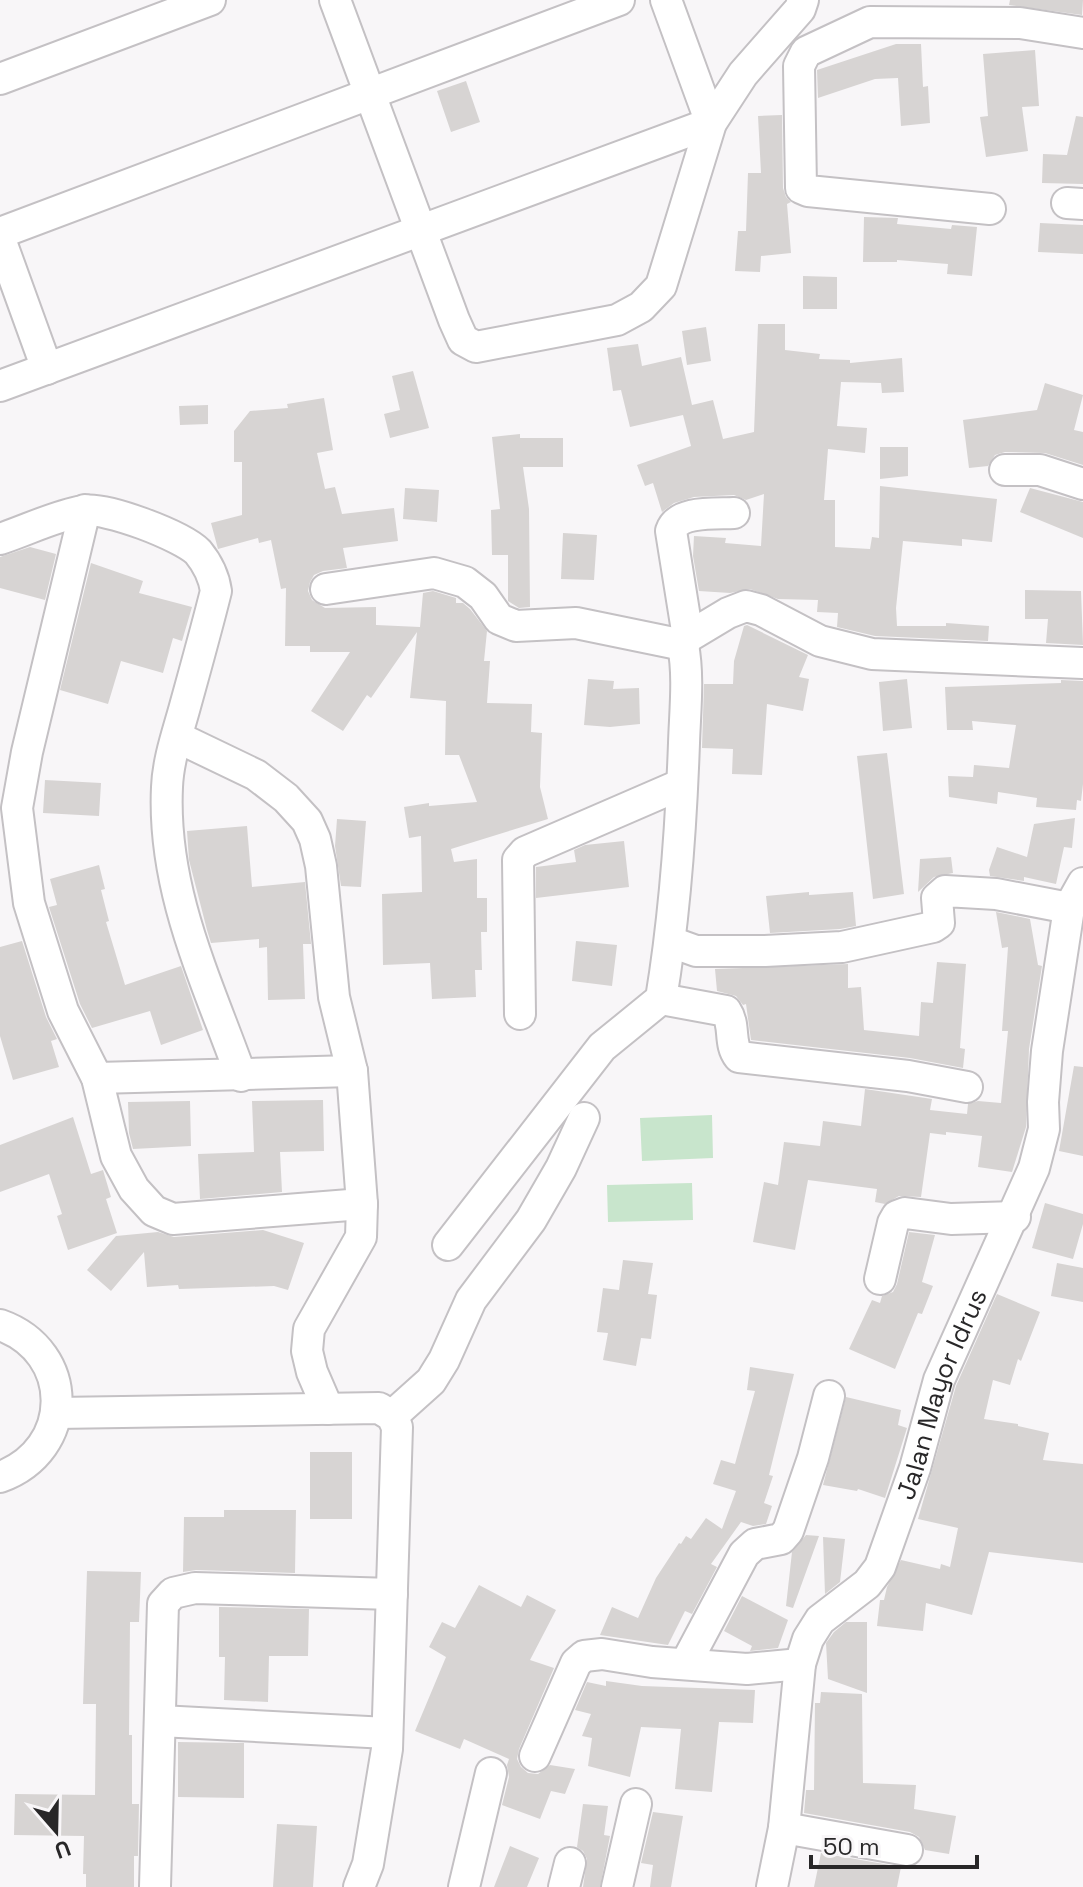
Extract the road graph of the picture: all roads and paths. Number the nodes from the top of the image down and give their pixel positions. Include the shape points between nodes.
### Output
1 (210, 0) edge
2 (335, 0) edge
3 (619, 0) edge
4 (666, 0) edge
5 (803, 0) edge
6 (1083, 33) edge
7 (0, 79) edge
8 (370, 94) junction
9 (711, 123) junction
10 (990, 209) dead end
11 (422, 230) junction
12 (0, 236) edge
13 (47, 369) junction
14 (0, 386) edge
15 (1005, 470) dead end
16 (1083, 484) edge
17 (85, 510) junction
18 (734, 513) dead end
19 (0, 539) edge
20 (326, 589) dead end
21 (686, 641) junction
22 (1083, 663) edge
23 (177, 737) junction
24 (682, 784) junction
25 (1076, 896) edge
26 (671, 942) junction
27 (661, 999) junction
28 (520, 1014) dead end
29 (352, 1071) junction
30 (241, 1076) junction
31 (97, 1078) junction
32 (967, 1087) dead end
33 (584, 1118) dead end
34 (362, 1204) junction
35 (1015, 1217) junction
36 (448, 1245) dead end
37 (880, 1279) dead end
38 (0, 1325) edge
39 (829, 1396) dead end
40 (328, 1409) junction
41 (56, 1413) junction
42 (392, 1416) junction
43 (0, 1477) edge
44 (392, 1594) junction
45 (686, 1663) junction
46 (800, 1664) junction
47 (160, 1721) junction
48 (387, 1733) junction
49 (535, 1756) dead end
50 (491, 1773) dead end
51 (636, 1804) dead end
52 (784, 1828) junction
53 (907, 1850) dead end
54 (155, 1887) edge
55 (359, 1887) edge
56 (464, 1887) edge
57 (617, 1887) edge
58 (772, 1887) edge

1 - 7 street
2 - 8 street
3 - 8 street
4 - 9 street
5 - 9 street
6 - 10 street via 1020,23 870,22 801,58 801,188
8 - 11 street
8 - 12 street
9 - 11 street
9 - 11 street via 661,286 641,307 617,320 469,345 454,320
11 - 13 street
12 - 13 street
13 - 14 street
15 - 16 street via 1040,470
17 - 19 street
17 - 23 street via 124,517 186,543 214,579 216,591
17 - 31 street via 17,808 29,903 63,1011
18 - 21 street via 682,517 673,523
20 - 21 street via 434,573 465,582 499,619 516,626 576,623
21 - 22 street via 746,606 820,641 872,654
21 - 24 street
23 - 29 street via 256,775 307,821 321,866 334,997
23 - 30 street via 167,784 174,881 187,936
24 - 26 street
24 - 28 street via 525,852 518,860
25 - 26 street via 945,891 937,898 940,917 933,927 842,947 696,951
25 - 35 street, Jalan Mayor Idrus via 1047,1051 1044,1129
26 - 27 street
27 - 32 street via 726,1011 739,1057
27 - 36 street via 602,1047
29 - 30 street
29 - 34 street
30 - 31 street
31 - 34 street via 116,1156 154,1211 173,1219
33 - 42 street via 531,1220 471,1300 431,1381
34 - 40 street via 361,1237 309,1329 307,1351
35 - 37 street via 897,1216
35 - 46 street, Jalan Mayor Idrus via 939,1380 880,1567 867,1584 820,1620
38 - 41 street via 30,1341 43,1356 57,1393
39 - 45 street via 788,1531 744,1554
40 - 41 street
40 - 42 street via 379,1408
41 - 43 street via 36,1455
42 - 44 street via 397,1427
44 - 47 street via 195,1588 173,1593 163,1604
44 - 48 street
45 - 46 street via 747,1669
45 - 49 street via 584,1656 576,1663
46 - 52 street, Jalan Mayor Idrus
47 - 48 street
47 - 54 street
48 - 55 street via 368,1864
50 - 56 street
51 - 57 street
52 - 53 street
52 - 58 street, Jalan Mayor Idrus

